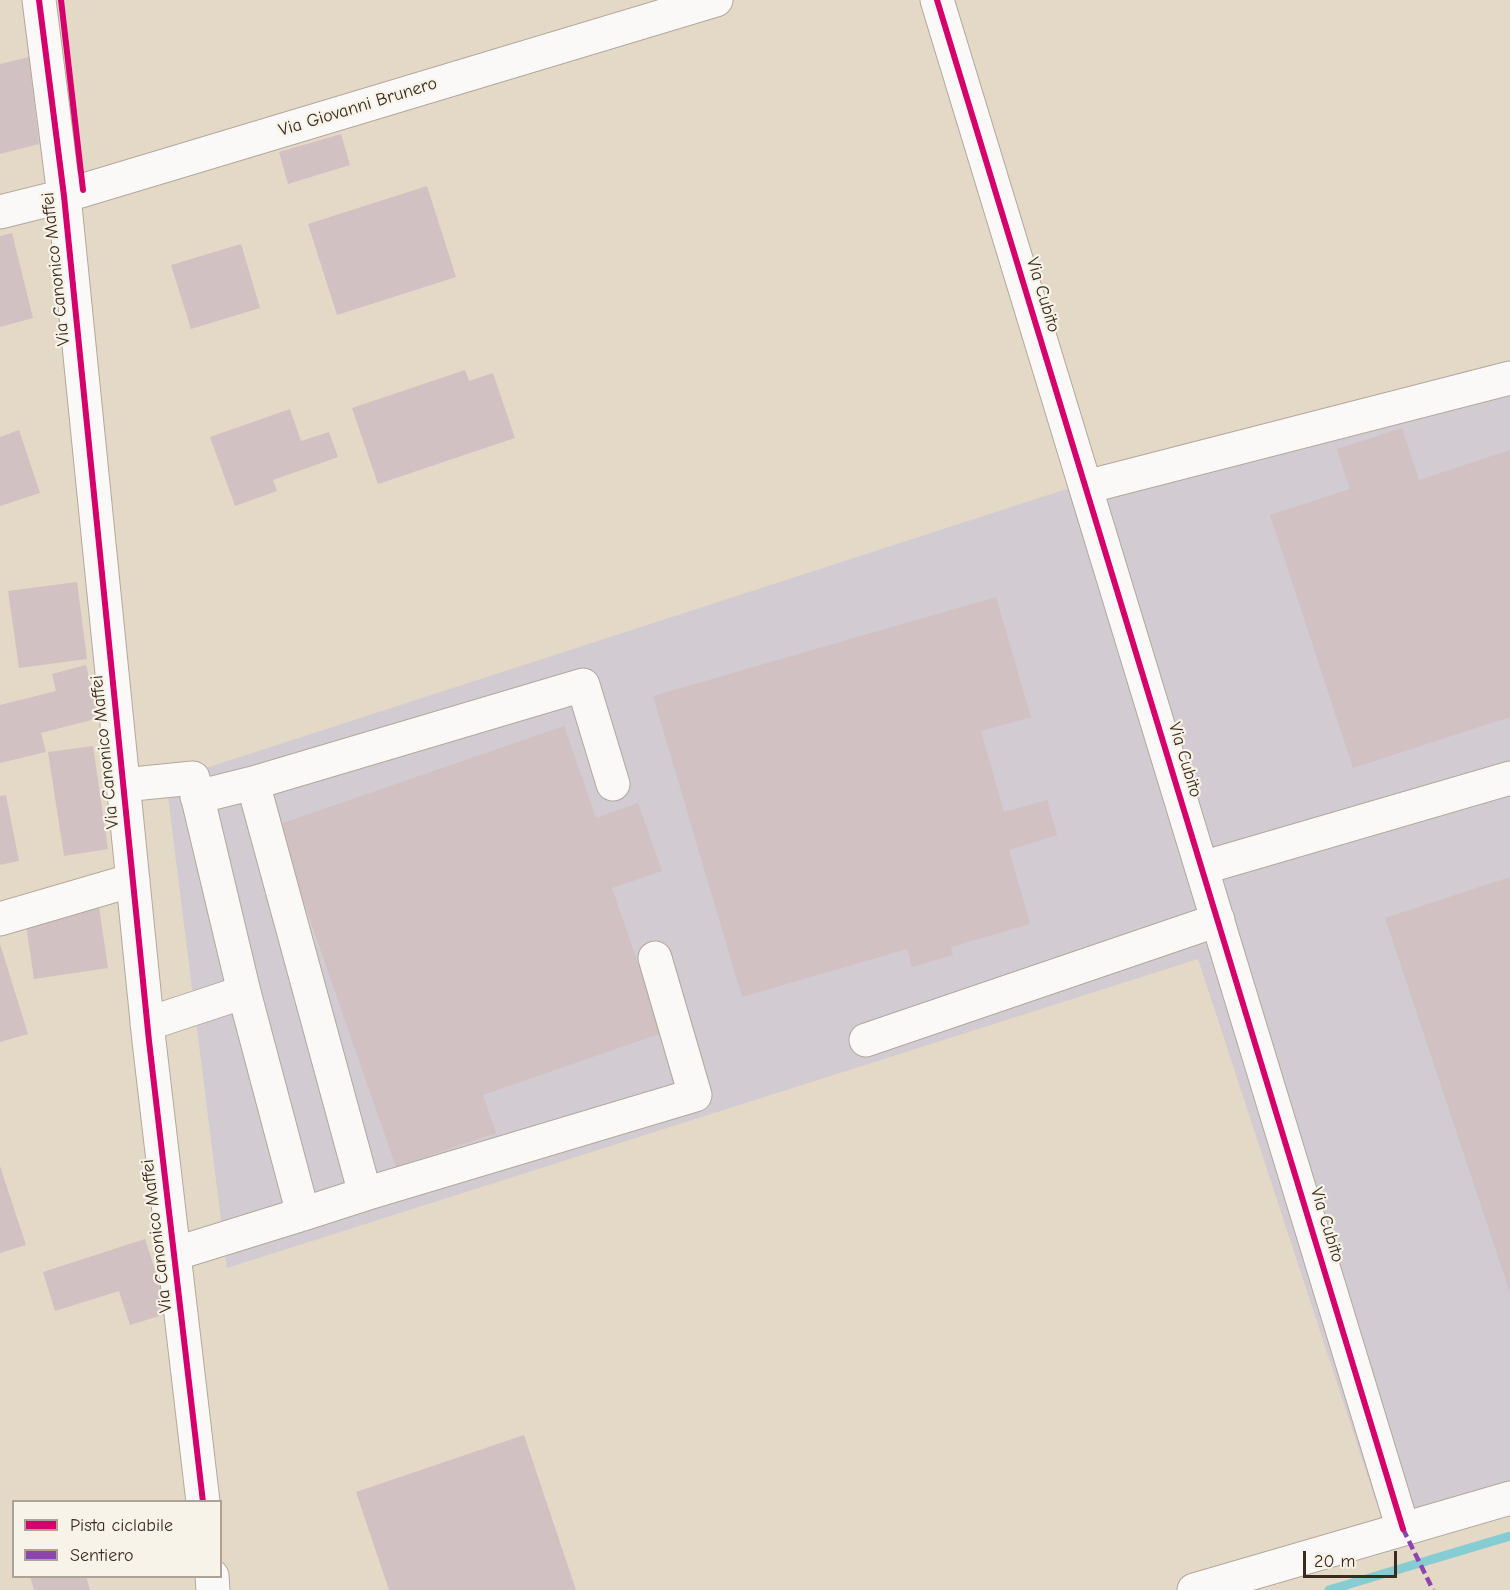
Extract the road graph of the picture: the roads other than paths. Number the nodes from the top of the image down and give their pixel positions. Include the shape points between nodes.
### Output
1 (39, 0) edge
2 (716, 0) edge
3 (937, 0) edge
4 (63, 196) junction
5 (0, 212) edge
6 (1510, 378) edge
7 (1086, 487) junction
8 (1510, 778) edge
9 (253, 783) junction
10 (613, 784) dead end
11 (123, 785) junction
12 (197, 797) junction
13 (1202, 868) junction
14 (133, 880) junction
15 (0, 919) edge
16 (1218, 920) junction
17 (655, 958) dead end
18 (244, 992) junction
19 (147, 1024) junction
20 (866, 1040) dead end
21 (365, 1194) junction
22 (303, 1214) junction
23 (174, 1254) junction
24 (1510, 1498) edge
25 (203, 1500) edge
26 (1403, 1529) junction
27 (1194, 1590) edge

1 - 4 street, Via Canonico Maffei
2 - 4 street, Via Giovanni Brunero
3 - 7 street, Via Cubito
4 - 5 street, Via Giovanni Brunero
4 - 11 street, Via Canonico Maffei
6 - 7 street
7 - 13 street, Via Cubito
8 - 13 street
9 - 10 street via 584,685
9 - 12 street
9 - 21 street
11 - 12 street via 193,778
11 - 14 street, Via Canonico Maffei
12 - 18 street
13 - 16 street, Via Cubito
14 - 15 street
14 - 19 street, Via Canonico Maffei
16 - 20 street
16 - 26 street, Via Cubito
17 - 21 street via 695,1095
18 - 19 street
18 - 22 street
19 - 23 street, Via Canonico Maffei
21 - 22 street
22 - 23 street
23 - 25 street, Via Canonico Maffei
24 - 26 street
26 - 27 street

